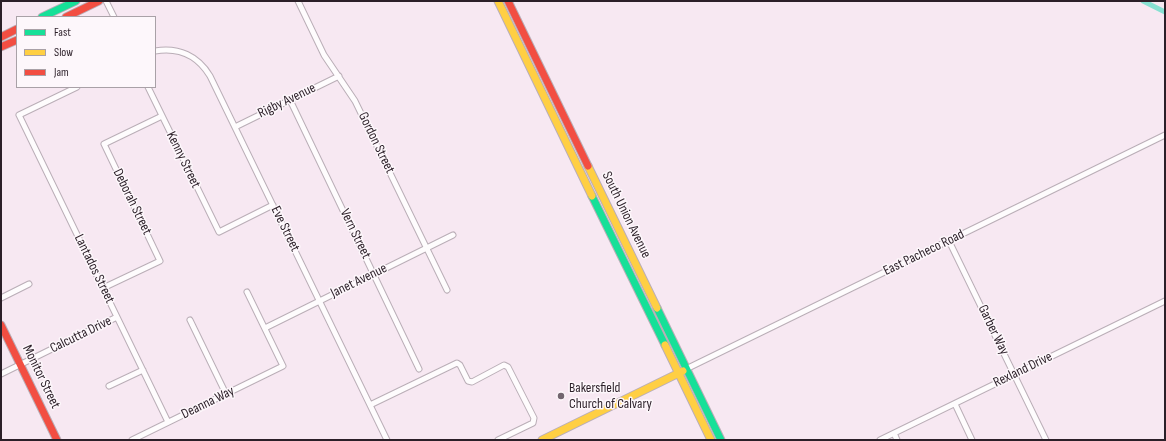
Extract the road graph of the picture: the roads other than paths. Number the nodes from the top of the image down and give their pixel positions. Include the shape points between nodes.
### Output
1 (76, 1) edge
2 (99, 1) edge
3 (106, 1) edge
4 (298, 1) edge
5 (498, 1) edge
6 (503, 1) edge
7 (508, 1) edge
8 (61, 4) edge
9 (43, 16) edge
10 (68, 16) edge
11 (114, 16) edge
12 (520, 25) junction
13 (16, 30) edge
14 (1, 37) edge
15 (16, 40) edge
16 (3, 46) edge
17 (156, 51) edge
18 (526, 59) junction
19 (339, 76) junction
20 (75, 88) edge
21 (148, 88) edge
22 (554, 97) junction
23 (290, 100) junction
24 (162, 116) junction
25 (235, 127) junction
26 (562, 133) junction
27 (1165, 135) edge
28 (590, 169) junction
29 (273, 205) junction
30 (453, 235) dead end
31 (949, 241) junction
32 (427, 248) junction
33 (374, 274) junction
34 (30, 284) dead end
35 (103, 288) junction
36 (447, 290) dead end
37 (247, 292) dead end
38 (1, 298) edge
39 (320, 301) junction
40 (1165, 301) edge
41 (117, 317) junction
42 (190, 320) dead end
43 (1, 325) edge
44 (265, 328) junction
45 (20, 364) junction
46 (419, 369) dead end
47 (143, 370) junction
48 (683, 371) junction
49 (1, 374) edge
50 (1014, 374) junction
51 (109, 386) dead end
52 (226, 394) junction
53 (955, 404) junction
54 (370, 405) junction
55 (168, 422) junction
56 (894, 433) junction
57 (57, 440) edge
58 (132, 440) edge
59 (387, 440) edge
60 (498, 440) edge
61 (542, 440) edge
62 (711, 440) edge
63 (721, 440) edge
64 (880, 440) edge
65 (897, 440) edge
66 (972, 440) edge
67 (1046, 440) edge

1 - 8 main road
2 - 10 main road
3 - 11 street
4 - 19 street, Gordon Street via 324,55
5 - 18 main road, South Union Avenue
6 - 12 main road via 512,21
7 - 12 main road, South Union Avenue
8 - 9 main road
12 - 22 main road, South Union Avenue
13 - 14 main road
14 - 16 street
15 - 16 main road
17 - 25 street, Eve Street via 182,52 201,64 210,76
18 - 22 main road via 535,67 549,97
18 - 26 main road, South Union Avenue
19 - 23 street, Rigby Avenue
19 - 32 street, Gordon Street via 355,101
20 - 35 street, Lantados Street via 19,115
21 - 24 street, Kenny Street
22 - 28 main road, South Union Avenue
23 - 25 street, Rigby Avenue
23 - 33 street, Vern Street
24 - 29 street, Kenny Street via 218,232
24 - 35 street, Deborah Street via 104,144 160,261
25 - 29 street, Eve Street
26 - 28 main road via 566,132 582,165
26 - 48 main road, South Union Avenue
27 - 31 street, East Pacheco Road
28 - 48 main road, South Union Avenue
29 - 39 street, Eve Street
30 - 32 street, Janet Avenue
31 - 48 street, East Pacheco Road
31 - 50 street, Garber Way
32 - 33 street, Janet Avenue
32 - 36 street, Gordon Street
33 - 39 street, Janet Avenue
33 - 46 street, Vern Street
34 - 38 street
35 - 41 street, Lantados Street
37 - 44 street
39 - 44 street, Janet Avenue
39 - 54 street, Eve Street
40 - 50 street, Rexland Drive
41 - 45 street, Calcutta Drive
41 - 47 street, Lantados Street
42 - 52 street
43 - 45 main road, Monitor Street
44 - 52 street, Deanna Way via 283,366
45 - 49 street, Calcutta Drive
45 - 57 main road, Monitor Street
47 - 51 street
47 - 55 street, Lantados Street
48 - 61 main road
48 - 62 main road, South Union Avenue
48 - 63 main road, South Union Avenue
50 - 53 street, Rexland Drive
50 - 67 street, Garber Way
52 - 55 street, Deanna Way
53 - 56 street, Rexland Drive
53 - 66 street
54 - 59 street, Eve Street
54 - 60 street via 457,363 468,381 472,382 504,366 508,367 534,418 533,423
55 - 58 street, Deanna Way
56 - 64 street, Rexland Drive
56 - 65 street

